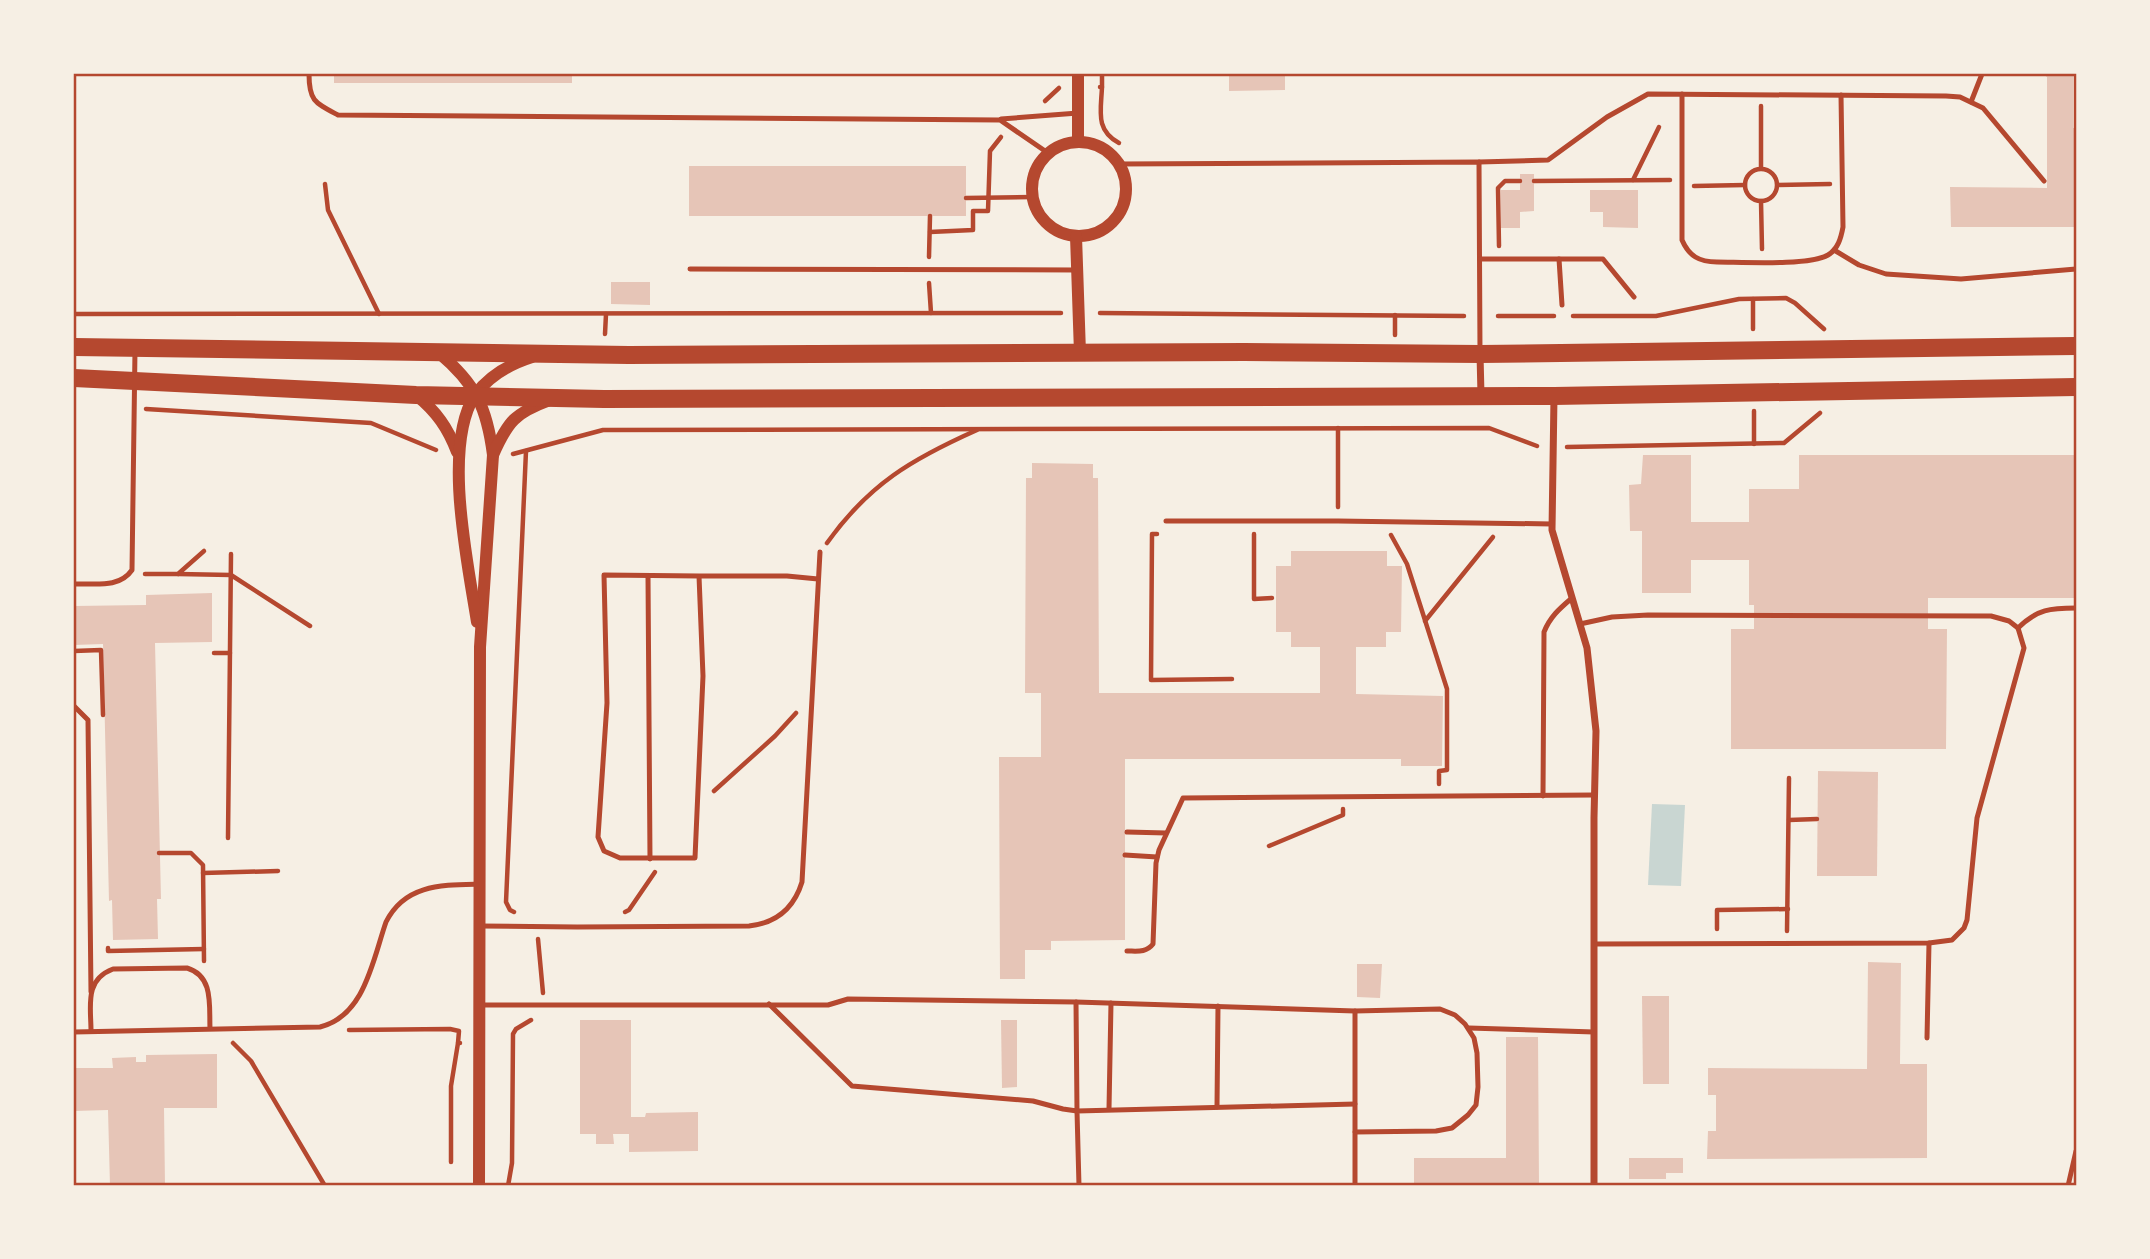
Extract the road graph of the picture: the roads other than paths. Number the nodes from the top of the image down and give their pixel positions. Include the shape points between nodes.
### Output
1 (309, 74) edge
2 (1078, 74) edge
3 (1982, 74) edge
4 (1682, 94) junction
5 (1841, 95) junction
6 (1971, 102) junction
7 (1078, 113) junction
8 (1000, 120) junction
9 (1078, 141) junction
10 (1048, 153) junction
11 (1479, 162) junction
12 (1119, 164) junction
13 (2044, 181) dead end
14 (1076, 236) junction
15 (1834, 250) junction
16 (1480, 259) junction
17 (1559, 259) junction
18 (690, 269) dead end
19 (2076, 269) edge
20 (1077, 270) junction
21 (1634, 297) dead end
22 (1562, 306) dead end
23 (2077, 346) edge
24 (74, 347) edge
25 (135, 349) junction
26 (439, 353) junction
27 (1080, 353) junction
28 (540, 354) junction
29 (1480, 354) junction
30 (74, 377) edge
31 (135, 381) junction
32 (2077, 387) edge
33 (416, 395) junction
34 (476, 395) junction
35 (1480, 396) junction
36 (1554, 396) junction
37 (554, 399) junction
38 (493, 455) junction
39 (458, 456) junction
40 (1166, 521) dead end
41 (1552, 524) junction
42 (820, 552) road end
43 (648, 576) junction
44 (699, 576) junction
45 (818, 579) junction
46 (74, 584) edge
47 (1572, 598) junction
48 (2077, 608) edge
49 (1580, 624) junction
50 (2018, 628) junction
51 (480, 647) junction
52 (74, 706) edge
53 (1594, 795) junction
54 (1543, 796) junction
55 (1127, 832) dead end
56 (1166, 833) junction
57 (1125, 855) dead end
58 (1157, 857) junction
59 (650, 859) junction
60 (480, 884) junction
61 (480, 926) junction
62 (1929, 943) junction
63 (1594, 944) junction
64 (1127, 951) dead end
65 (91, 992) junction
66 (1076, 1002) junction
67 (1111, 1003) junction
68 (769, 1004) junction
69 (480, 1005) junction
70 (1218, 1006) junction
71 (1355, 1011) junction
72 (210, 1028) junction
73 (1469, 1028) junction
74 (91, 1031) junction
75 (74, 1032) edge
76 (1594, 1032) junction
77 (1927, 1038) dead end
78 (1355, 1104) junction
79 (1217, 1107) junction
80 (1110, 1109) junction
81 (1077, 1111) junction
82 (1355, 1132) junction
83 (2077, 1151) edge
84 (479, 1185) edge
85 (1079, 1185) edge
86 (1355, 1185) edge
87 (1594, 1185) edge
88 (2068, 1185) edge

1 - 8 lane via 309,92 319,106 338,115
2 - 7 street
3 - 6 lane
4 - 5 lane
4 - 11 lane via 1643,96 1548,160
4 - 15 lane via 1682,240 1694,257 1707,262 1817,260
5 - 6 lane via 1945,96
5 - 15 lane via 1843,227
6 - 13 lane via 1983,108
7 - 8 lane
7 - 9 street
8 - 10 lane
9 - 10 street
9 - 12 street via 1102,147
10 - 14 street via 1033,177 1034,204 1051,227
11 - 12 lane
11 - 16 lane
12 - 14 street via 1126,193 1121,210 1110,224
14 - 20 street
15 - 19 lane via 1886,274 1961,279
16 - 17 lane
16 - 29 lane
17 - 21 lane via 1602,259
17 - 22 lane
18 - 20 lane
20 - 27 street
23 - 29 main road
24 - 25 main road
25 - 26 main road
25 - 31 lane
26 - 28 main road
26 - 34 street
27 - 28 main road
27 - 29 main road
28 - 34 street via 501,371
29 - 35 street
30 - 31 main road
31 - 33 main road
31 - 46 lane via 132,570 120,582
32 - 36 main road
33 - 34 main road
33 - 39 street via 443,421
34 - 37 main road
34 - 38 street via 486,417
34 - 39 street
35 - 36 main road
35 - 37 main road
36 - 41 street
37 - 38 street via 514,419
38 - 51 street
39 - 51 street via 462,523
40 - 41 lane
41 - 47 street
42 - 45 lane
43 - 44 lane
43 - 59 lane
43 - 59 lane via 604,575 607,704 598,837 609,855
44 - 45 lane
44 - 59 lane via 703,677 695,858
45 - 61 lane via 802,881 793,902 762,925
47 - 49 street
47 - 54 lane via 1556,611 1544,632
48 - 50 lane via 2044,610
49 - 50 lane via 1648,615 1978,616 2000,618
49 - 53 street via 1596,731
50 - 62 lane via 2024,648 1977,818 1967,920 1952,940
51 - 60 street
52 - 65 lane via 88,720
53 - 54 lane
53 - 63 street
54 - 56 lane via 1183,798
55 - 56 lane
56 - 58 lane
57 - 58 lane
58 - 64 lane via 1153,944 1143,951
60 - 61 street
60 - 72 lane via 438,885 404,899 386,922 357,1000 333,1023
61 - 69 street
62 - 63 lane
62 - 77 lane
63 - 76 street
65 - 72 lane via 98,977 113,969 195,970 208,988
65 - 74 lane
66 - 67 lane
66 - 68 lane via 849,999 828,1005
66 - 81 lane
67 - 70 lane
67 - 80 lane
68 - 69 lane
68 - 81 lane via 852,1086 1033,1101
69 - 84 street
70 - 71 lane
70 - 79 lane
71 - 73 lane via 1440,1009
71 - 78 lane
72 - 74 lane
73 - 76 lane
73 - 82 lane via 1477,1054 1478,1087 1476,1105 1468,1115 1452,1128 1436,1131
74 - 75 lane
76 - 87 street
78 - 79 lane
78 - 82 lane
79 - 80 lane
80 - 81 lane
81 - 85 lane
82 - 86 lane
83 - 88 lane

